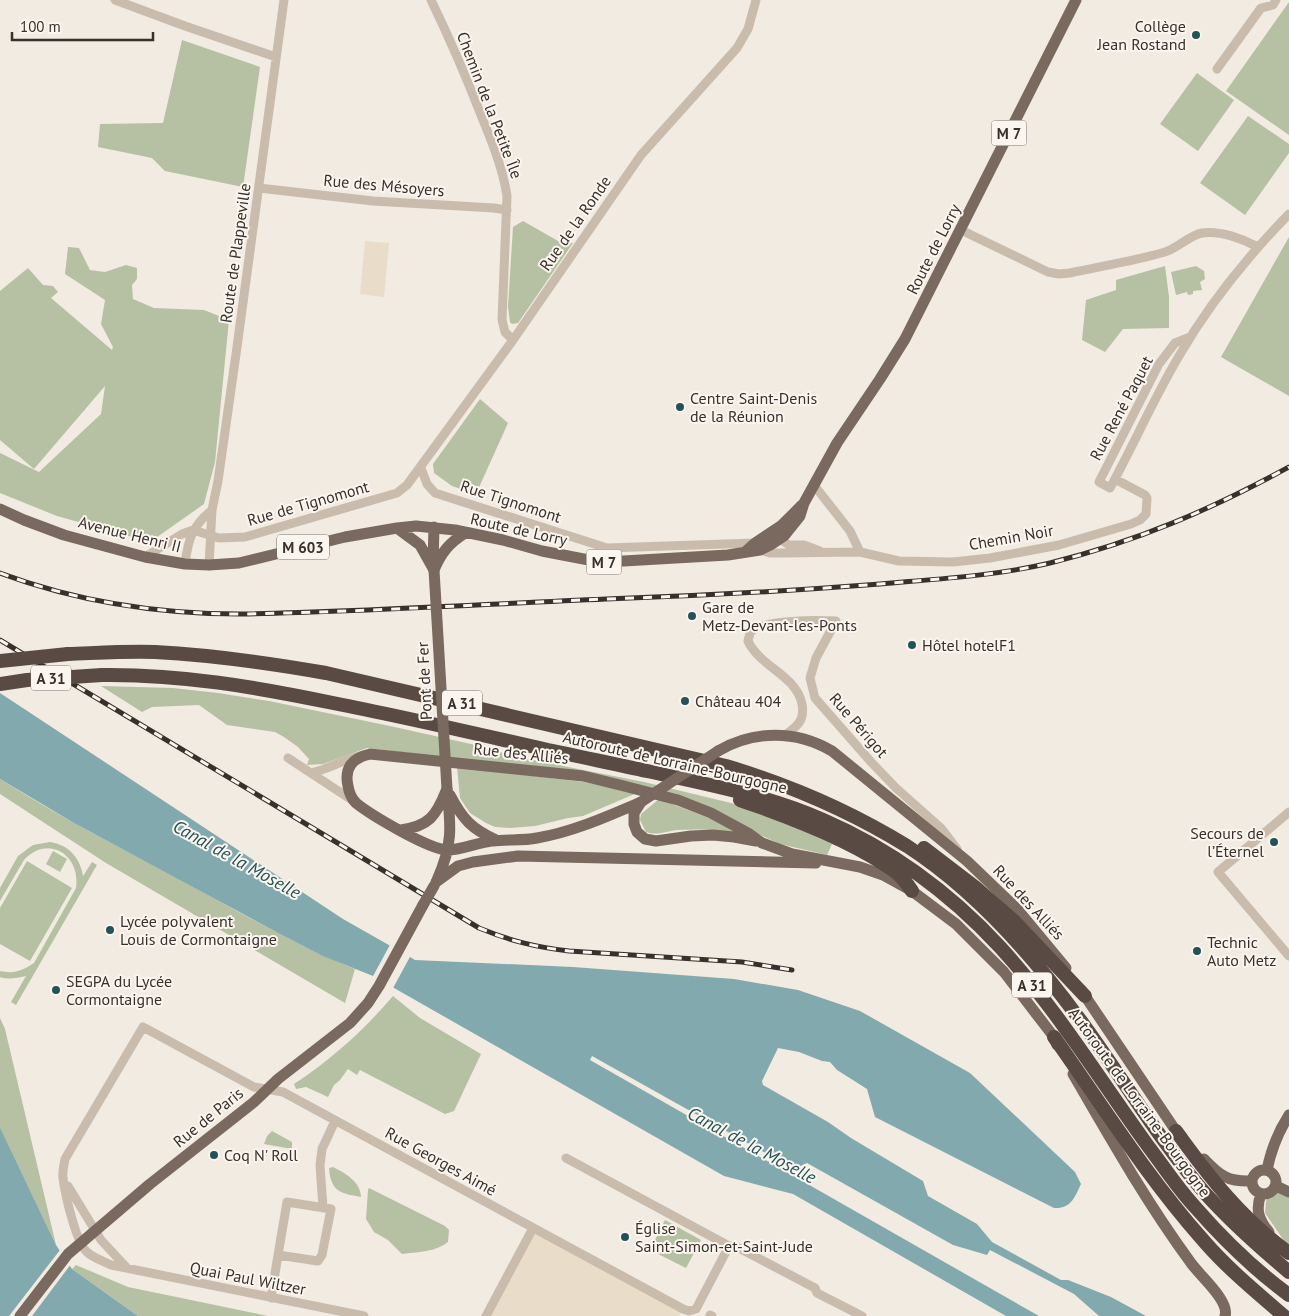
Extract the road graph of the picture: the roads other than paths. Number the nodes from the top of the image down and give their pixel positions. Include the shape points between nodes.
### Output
1 (115, 0) edge
2 (284, 0) edge
3 (431, 0) edge
4 (756, 0) edge
5 (1076, 0) edge
6 (1276, 0) edge
7 (276, 58) junction
8 (1217, 69) dead end
9 (259, 188) junction
10 (507, 210) junction
11 (1289, 214) edge
12 (961, 230) junction
13 (1258, 247) junction
14 (1190, 337) junction
15 (513, 340) junction
16 (421, 468) junction
17 (1115, 479) junction
18 (814, 485) junction
19 (1147, 498) joint
20 (1, 510) edge
21 (212, 510) junction
22 (434, 527) junction
23 (397, 528) junction
24 (194, 530) junction
25 (465, 533) junction
26 (775, 536) junction
27 (212, 537) junction
28 (758, 546) junction
29 (860, 552) junction
30 (825, 553) junction
31 (145, 557) junction
32 (185, 564) junction
33 (209, 565) junction
34 (434, 570) junction
35 (0, 661) edge
36 (0, 684) edge
37 (785, 735) junction
38 (361, 756) junction
39 (288, 758) dead end
40 (311, 773) junction
41 (693, 781) junction
42 (447, 790) junction
43 (355, 802) junction
44 (641, 802) junction
45 (845, 811) junction
46 (1289, 812) edge
47 (401, 830) junction
48 (497, 840) junction
49 (762, 843) junction
50 (448, 850) junction
51 (967, 861) junction
52 (830, 862) junction
53 (435, 884) junction
54 (912, 891) junction
55 (1289, 956) edge
56 (1085, 996) junction
57 (1054, 1037) junction
58 (267, 1090) junction
59 (1289, 1115) edge
60 (335, 1121) junction
61 (1176, 1131) junction
62 (566, 1158) dead end
63 (1267, 1170) junction
64 (63, 1176) junction
65 (1252, 1181) junction
66 (1276, 1186) junction
67 (1289, 1192) edge
68 (1261, 1194) junction
69 (323, 1208) junction
70 (533, 1228) junction
71 (96, 1230) junction
72 (80, 1243) junction
73 (728, 1246) junction
74 (1286, 1251) edge
75 (278, 1255) junction
76 (127, 1268) junction
77 (1289, 1272) edge
78 (1245, 1282) junction
79 (1289, 1295) edge
80 (271, 1298) junction
81 (681, 1313) edge
82 (1289, 1313) edge
83 (20, 1316) edge
84 (364, 1316) edge
85 (486, 1316) edge
86 (862, 1316) edge
87 (1225, 1316) edge
88 (1284, 1316) edge

1 - 7 street
2 - 7 street, Route de Plappeville
3 - 10 street, Chemin de la Petite Île via 462,66 500,165 507,190
4 - 15 street, Rue de la Ronde via 748,29 737,48 641,155
5 - 12 main road, Route de Lorry / M 7
6 - 8 street via 1273,5 1261,8
7 - 9 street, Route de Plappeville
9 - 10 street, Rue des Mésoyers via 373,201
9 - 21 street, Route de Plappeville
10 - 15 street, Chemin de la Petite Île via 502,320 505,332
11 - 13 street, Rue René Paquet
12 - 13 street via 1039,268 1059,274 1166,252 1203,233 1239,238
12 - 18 main road, Route de Lorry / M 7 via 905,339 842,433
13 - 14 street, Rue René Paquet
14 - 17 street, Rue René Paquet
14 - 17 street, Rue René Paquet via 1175,343 1159,364 1099,482 1110,488
15 - 16 street, Rue de la Ronde
16 - 27 street, Rue de Tignomont via 397,493 244,536
16 - 28 street, Rue Tignomont via 427,484 435,493 607,548
17 - 19 street, Rue René Paquet
18 - 26 main road, Route de Lorry / M 7 via 791,529
18 - 29 street via 850,531
19 - 29 street, Chemin Noir via 1146,514 1132,524 1025,552 953,562 899,562
20 - 31 main road, Avenue Henri II / M 603 via 64,534
21 - 24 street
21 - 27 street, Route de Plappeville
22 - 23 main road, Avenue Henri II / M 603
22 - 25 main road, Route de Lorry / M 7
22 - 34 main road, Pont de Fer
23 - 33 main road, Avenue Henri II / M 603 via 321,542 239,563
23 - 34 main road via 420,545
24 - 27 street, Rue de Tignomont
24 - 31 street
24 - 32 street
25 - 28 main road, Route de Lorry / M 7 via 594,562 728,555
25 - 34 main road via 449,544
26 - 28 main road, Route de Lorry / M 7
26 - 30 street, Chemin Noir via 790,545
27 - 33 street, Route de Plappeville
28 - 30 street, Chemin Noir via 770,553
29 - 30 street, Chemin Noir
31 - 32 main road, Avenue Henri II / M 603
32 - 33 main road, Avenue Henri II / M 603
34 - 42 main road, Pont de Fer, bridge
35 - 45 highway, Autoroute de Lorraine-Bourgogne / A 31, bridge via 68,654 153,652 258,661 326,673 726,766 770,779
36 - 41 highway, Autoroute de Lorraine-Bourgogne / A 31, bridge via 102,675 158,676 256,687
37 - 44 main road, Rue des Alliés, bridge via 766,735 736,742
37 - 51 main road, Rue des Alliés via 832,751
37 - 51 street, Rue Périgot via 801,721 801,698 788,680 754,652 748,641 750,634 768,624 836,621 816,658 810,678 815,698 896,788 941,828
38 - 40 street
38 - 43 main road via 348,767 346,777 348,790
38 - 49 main road, Rue des Alliés via 381,754 583,776 678,800 711,813
39 - 40 street
40 - 43 street
41 - 54 highway via 711,792 832,836 898,874
41 - 79 highway, Autoroute de Lorraine-Bourgogne / A 31 via 763,798 822,820 876,848 949,898 999,946 1037,991 1194,1206 1253,1266
42 - 47 main road via 431,820
42 - 48 main road via 471,826
42 - 50 main road
43 - 47 main road
44 - 48 main road, Rue des Alliés via 553,835
44 - 49 main road via 634,813 634,824 645,839 656,841 713,835
45 - 56 highway via 887,825 941,859 1014,921
45 - 77 highway, Autoroute de Lorraine-Bourgogne / A 31 via 908,847 986,910 1029,955 1085,1026 1204,1191 1249,1238
46 - 55 street via 1218,872
47 - 50 main road via 422,842
48 - 50 main road, Rue des Alliés
49 - 52 main road, Rue des Alliés via 792,854
50 - 53 main road
51 - 56 main road, Rue des Alliés via 1052,950
52 - 53 main road, Rue des Alliés via 802,864 518,856 458,866
52 - 54 main road, Rue des Alliés via 883,875
53 - 58 main road, Rue de Paris, bridge via 368,1003 350,1024
54 - 57 main road, Rue des Alliés via 956,924 1004,972
56 - 61 main road, Rue des Alliés
57 - 78 highway via 1176,1209
57 - 87 main road, Rue des Alliés via 1062,1057 1132,1176 1167,1231 1222,1300
58 - 60 street, Rue Georges Aimé via 282,1092
58 - 64 street, Rue Georges Aimé via 248,1084 143,1027 65,1159
58 - 71 main road, Rue de Paris
59 - 63 main road via 1278,1133
60 - 69 street via 322,1149
60 - 70 street, Rue Georges Aimé
61 - 65 main road, Rue des Alliés via 1218,1174 1228,1180
61 - 74 highway via 1211,1179 1243,1215
62 - 73 street
63 - 65 main road via 1257,1172
63 - 66 main road via 1276,1178
64 - 71 street
64 - 72 street
65 - 68 main road via 1255,1190
66 - 67 main road
66 - 68 main road via 1268,1194
68 - 74 main road via 1258,1208 1261,1222
69 - 75 street via 287,1202
69 - 75 street via 331,1209 321,1259 314,1261
70 - 81 street, Rue Georges Aimé
70 - 85 street
71 - 72 main road, Rue de Paris
71 - 76 street via 105,1245
72 - 76 street, Quai Paul Wiltzer via 87,1252 111,1265
72 - 83 main road, Rue de Paris via 66,1256
73 - 81 street via 696,1309
73 - 86 street via 735,1246
75 - 80 street
76 - 80 street, Quai Paul Wiltzer
78 - 82 highway
78 - 88 highway
80 - 84 street, Quai Paul Wiltzer

